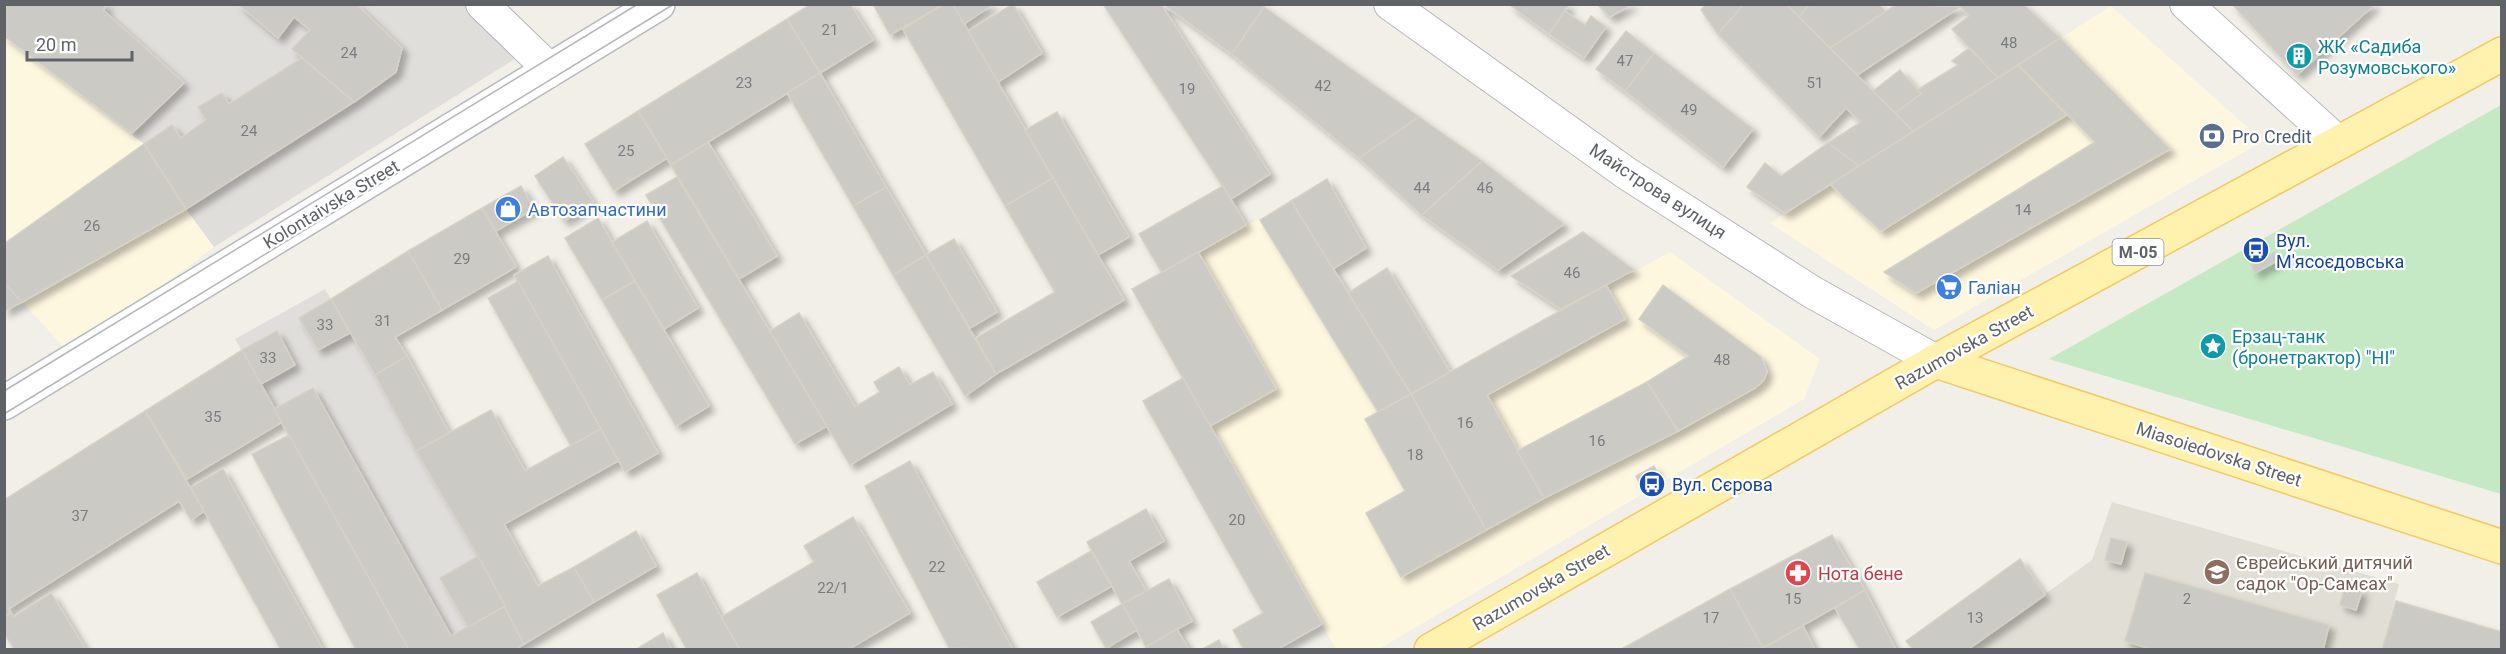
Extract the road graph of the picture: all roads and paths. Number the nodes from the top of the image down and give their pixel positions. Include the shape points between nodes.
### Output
1 (483, 4) edge
2 (658, 4) edge
3 (1390, 4) edge
4 (2186, 4) edge
5 (2502, 54) edge
6 (548, 72) junction
7 (2339, 143) junction
8 (1936, 361) junction
9 (4, 403) edge
10 (2502, 547) edge
11 (1431, 650) edge

1 - 6 street
2 - 6 main road, Kolontaivska Street
3 - 8 street, Майстрова вулиця via 1626,173 1812,292
4 - 7 street
5 - 7 main road, Razumovska Street / М-05
6 - 9 main road, Kolontaivska Street
7 - 8 main road, Razumovska Street / М-05
8 - 10 main road, Miasoiedovska Street
8 - 11 main road, Razumovska Street / М-05

